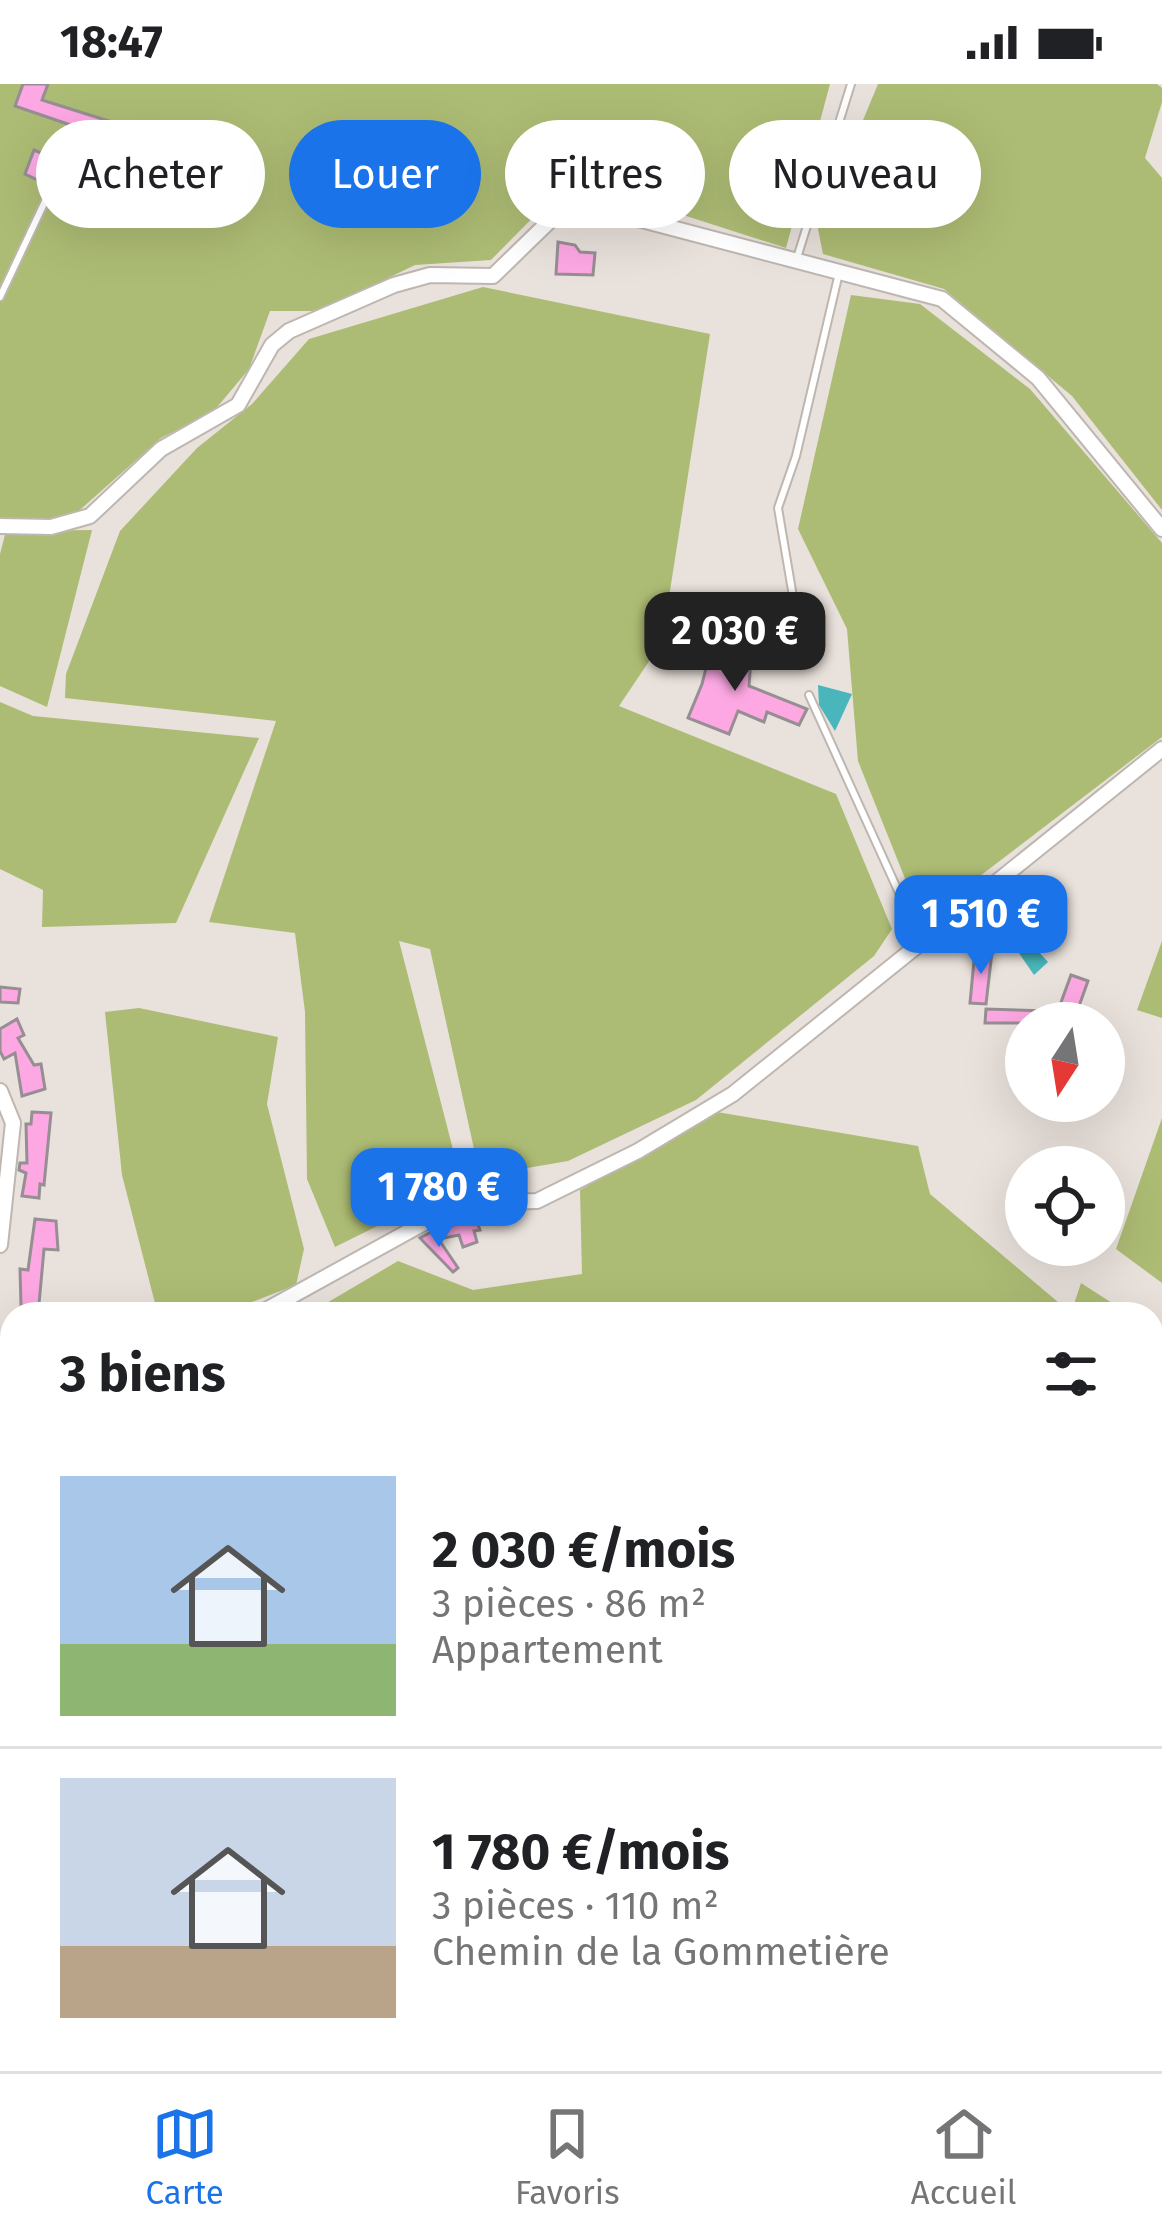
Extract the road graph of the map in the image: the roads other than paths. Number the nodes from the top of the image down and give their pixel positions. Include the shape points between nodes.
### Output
1 (851, 84) edge
2 (36, 220) edge
3 (796, 260) junction
4 (840, 271) junction
5 (0, 297) edge
6 (0, 526) edge
7 (1162, 529) edge
8 (798, 626) dead end
9 (809, 694) dead end
10 (1162, 749) edge
11 (921, 942) junction
12 (0, 1091) edge
13 (0, 1245) edge
14 (281, 1302) edge

1 - 3 lane
2 - 5 lane
3 - 4 street
3 - 6 street via 577,203 564,207 493,276 430,275 289,332 272,345 238,405 161,448 90,516
4 - 7 street via 942,299 1038,378
4 - 8 lane via 778,508
9 - 11 lane
10 - 11 street
11 - 14 street via 733,1094 638,1151 537,1201 460,1203
12 - 13 street via 13,1123

